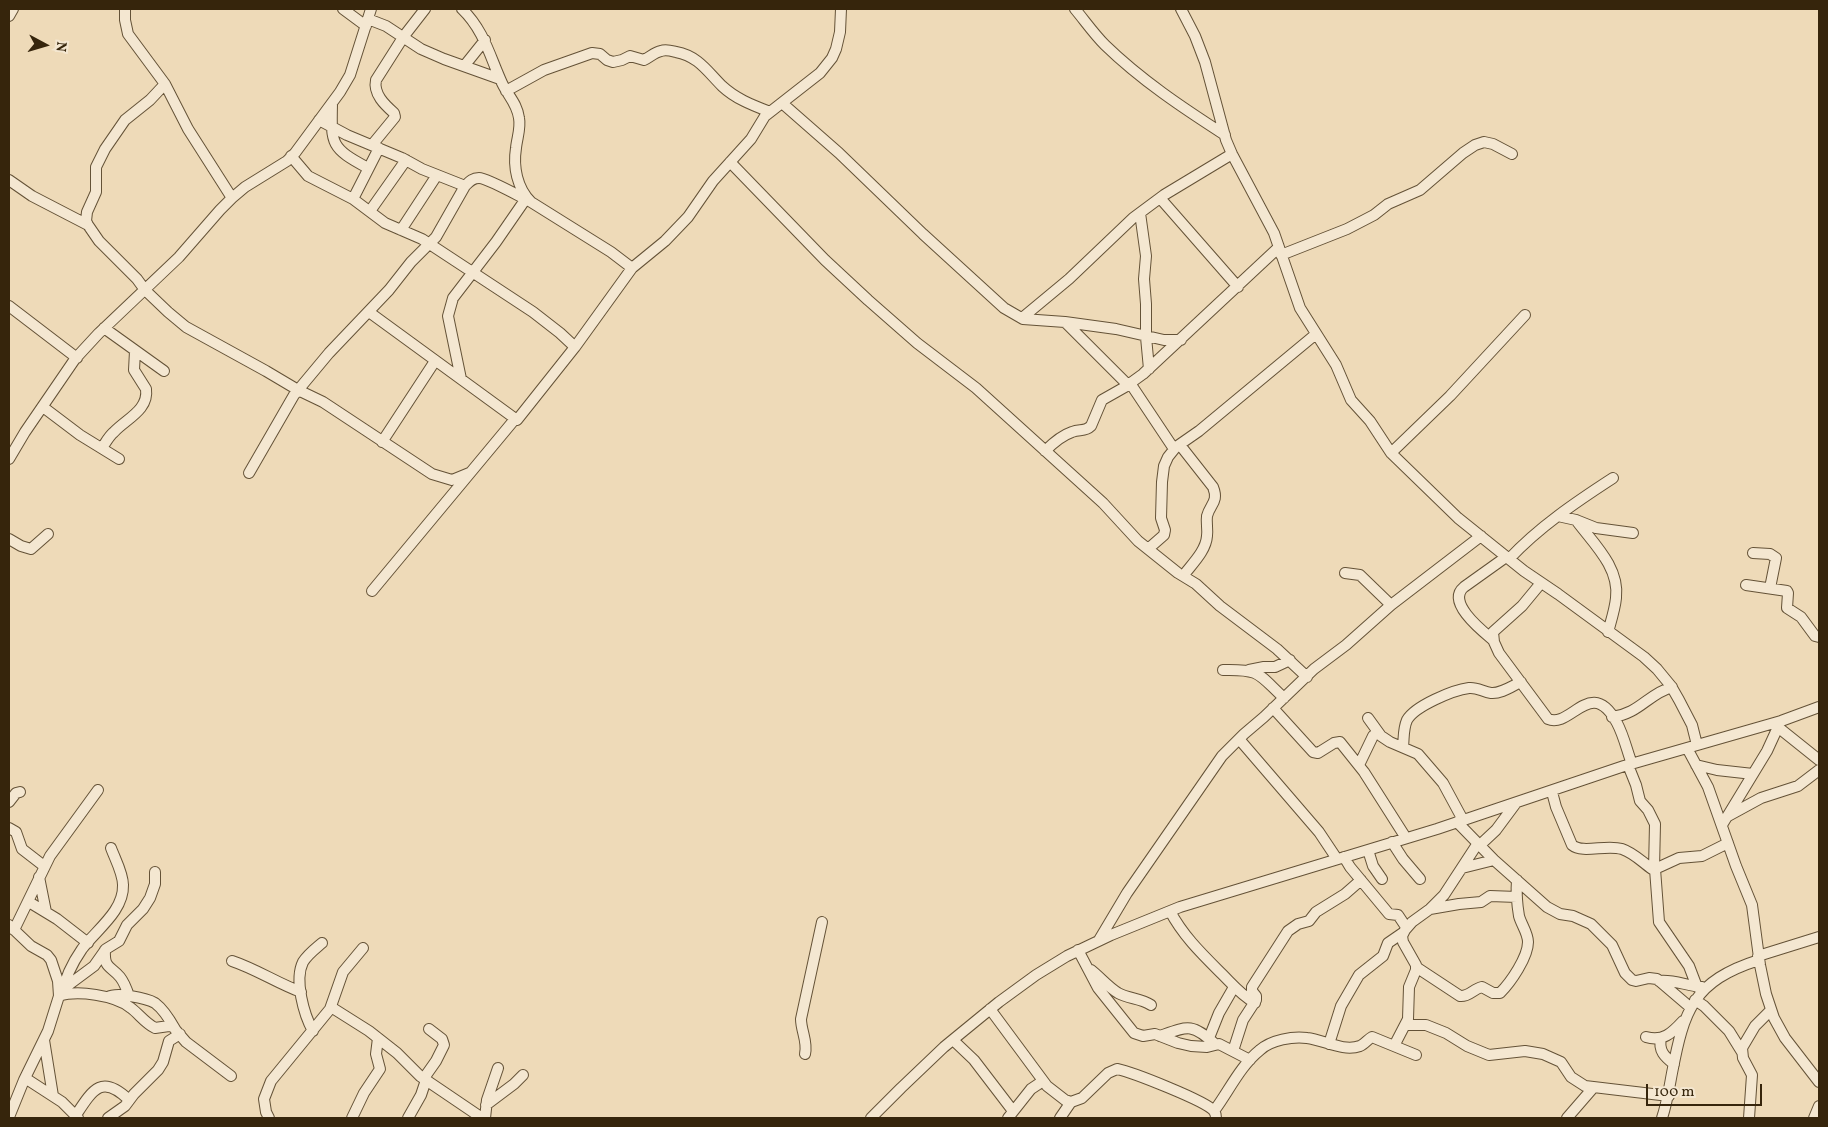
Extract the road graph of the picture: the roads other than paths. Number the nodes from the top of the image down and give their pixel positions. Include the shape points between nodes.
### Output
1 (13, 9) edge
2 (125, 9) edge
3 (343, 9) edge
4 (425, 9) edge
5 (462, 9) edge
6 (841, 9) edge
7 (1075, 9) edge
8 (1181, 9) edge
9 (9, 16) edge
10 (368, 18) edge
11 (404, 36) junction
12 (485, 40) junction
13 (465, 66) junction
14 (500, 80) junction
15 (165, 84) junction
16 (506, 91) junction
17 (782, 103) junction
18 (332, 104) junction
19 (770, 112) junction
20 (319, 120) junction
21 (331, 126) junction
22 (1225, 135) junction
23 (375, 146) junction
24 (391, 154) junction
25 (1232, 154) junction
26 (1512, 154) dead end
27 (291, 156) junction
28 (406, 160) junction
29 (730, 162) junction
30 (368, 168) junction
31 (399, 170) junction
32 (437, 175) junction
33 (9, 180) edge
34 (465, 186) junction
35 (232, 198) junction
36 (353, 198) junction
37 (1160, 198) junction
38 (528, 201) junction
39 (370, 211) junction
40 (1140, 213) junction
41 (88, 225) junction
42 (401, 230) junction
43 (429, 244) junction
44 (1279, 252) junction
45 (632, 268) junction
46 (472, 273) junction
47 (1238, 287) junction
48 (146, 290) junction
49 (9, 306) edge
50 (369, 312) junction
51 (1526, 315) dead end
52 (1022, 318) junction
53 (1065, 322) junction
54 (104, 328) junction
55 (1316, 334) junction
56 (1146, 337) junction
57 (1181, 340) junction
58 (576, 347) junction
59 (135, 351) junction
60 (76, 358) junction
61 (435, 361) junction
62 (1149, 369) junction
63 (164, 371) dead end
64 (461, 379) junction
65 (1129, 384) junction
66 (298, 390) junction
67 (43, 407) junction
68 (515, 419) junction
69 (382, 442) junction
70 (1177, 447) junction
71 (102, 448) junction
72 (1045, 451) junction
73 (1391, 453) junction
74 (9, 457) edge
75 (119, 459) dead end
76 (249, 473) dead end
77 (469, 473) junction
78 (1613, 478) dead end
79 (1558, 516) junction
80 (1576, 520) junction
81 (1633, 533) dead end
82 (48, 534) dead end
83 (1481, 536) junction
84 (9, 539) edge
85 (1148, 549) junction
86 (1753, 553) dead end
87 (1507, 558) junction
88 (1345, 573) dead end
89 (1183, 576) junction
90 (1541, 583) junction
91 (1746, 585) dead end
92 (1770, 588) junction
93 (372, 591) dead end
94 (1391, 605) junction
95 (1608, 632) junction
96 (1819, 636) edge
97 (1493, 640) junction
98 (1290, 660) junction
99 (1223, 670) dead end
100 (1249, 670) junction
101 (1307, 677) junction
102 (1520, 682) junction
103 (1672, 687) junction
104 (1284, 698) junction
105 (1819, 707) edge
106 (1273, 708) junction
107 (1612, 717) junction
108 (1368, 718) dead end
109 (1776, 725) junction
110 (1378, 732) junction
111 (1239, 739) junction
112 (1692, 746) junction
113 (1403, 747) junction
114 (1819, 760) edge
115 (1630, 765) junction
116 (1696, 765) junction
117 (1359, 766) junction
118 (1819, 770) edge
119 (1753, 774) junction
120 (98, 790) dead end
121 (20, 792) dead end
122 (1552, 792) junction
123 (9, 802) edge
124 (1516, 803) junction
125 (1460, 821) junction
126 (1724, 821) junction
127 (9, 828) edge
128 (1406, 838) junction
129 (1392, 842) junction
130 (1728, 843) junction
131 (1479, 844) junction
132 (111, 848) dead end
133 (1368, 850) junction
134 (1340, 858) junction
135 (1494, 860) junction
136 (44, 866) junction
137 (1462, 868) junction
138 (1655, 869) junction
139 (155, 872) dead end
140 (39, 876) junction
141 (1382, 879) dead end
142 (1420, 879) dead end
143 (1361, 880) junction
144 (1517, 880) junction
145 (1517, 897) junction
146 (29, 902) junction
147 (1430, 909) junction
148 (1170, 910) junction
149 (46, 912) junction
150 (822, 922) dead end
151 (12, 928) edge
152 (1405, 930) junction
153 (1819, 937) edge
154 (1098, 941) junction
155 (88, 942) junction
156 (322, 943) dead end
157 (363, 948) dead end
158 (106, 949) junction
159 (1078, 950) junction
160 (1759, 958) junction
161 (232, 961) dead end
162 (1086, 966) junction
163 (1416, 967) junction
164 (1659, 981) junction
165 (1234, 987) junction
166 (1702, 987) junction
167 (301, 992) junction
168 (61, 993) junction
169 (129, 996) junction
170 (106, 997) junction
171 (1255, 1002) junction
172 (1693, 1004) junction
173 (1152, 1005) dead end
174 (331, 1007) junction
175 (990, 1008) junction
176 (1771, 1010) junction
177 (1686, 1018) junction
178 (1405, 1025) junction
179 (429, 1028) dead end
180 (313, 1031) junction
181 (177, 1032) junction
182 (1160, 1036) junction
183 (1646, 1036) dead end
184 (378, 1038) junction
185 (1661, 1038) junction
186 (44, 1040) junction
187 (953, 1040) junction
188 (1212, 1041) junction
189 (1329, 1044) junction
190 (1394, 1046) junction
191 (1229, 1049) junction
192 (1742, 1052) junction
193 (805, 1054) dead end
194 (1416, 1055) dead end
195 (1250, 1060) junction
196 (1674, 1064) junction
197 (498, 1068) dead end
198 (1241, 1071) junction
199 (523, 1075) dead end
200 (232, 1076) dead end
201 (25, 1078) junction
202 (425, 1079) junction
203 (1043, 1081) junction
204 (1819, 1082) edge
205 (1593, 1088) junction
206 (53, 1096) junction
207 (1669, 1096) junction
208 (130, 1100) junction
209 (1071, 1102) junction
210 (486, 1105) junction
211 (1819, 1106) edge
212 (1010, 1115) edge
213 (1215, 1115) edge
214 (77, 1117) edge
215 (9, 1118) edge
216 (108, 1118) edge
217 (269, 1118) edge
218 (352, 1118) edge
219 (408, 1118) edge
220 (483, 1118) edge
221 (871, 1118) edge
222 (1060, 1118) edge
223 (1567, 1118) edge
224 (1662, 1118) edge
225 (1749, 1118) edge
226 (1814, 1118) edge

1 - 9 street
2 - 15 street via 128,34
3 - 10 street
4 - 11 street
5 - 12 street
6 - 17 street via 840,32 832,58 820,73
7 - 22 street via 1104,44 1149,83
8 - 22 street via 1205,62
10 - 11 street
10 - 18 street via 350,75
11 - 13 street via 421,48
11 - 23 street via 375,84 378,95 394,113 394,119
12 - 13 street
12 - 14 street
13 - 14 street
14 - 16 street
15 - 35 street via 188,129
15 - 41 street via 125,120 105,149 96,167 96,192 87,212
16 - 19 street via 544,70 592,53 616,62 630,56 644,60 668,50 684,53 699,61 722,86 746,103
16 - 38 street via 515,103 520,124 516,173
17 - 19 street
17 - 52 street via 1004,308
18 - 20 street
18 - 21 street
19 - 29 street
20 - 21 street
20 - 27 street
21 - 23 street
21 - 30 street via 337,147
22 - 25 street
23 - 24 street
23 - 30 street
24 - 28 street
24 - 31 street
25 - 37 street
25 - 44 street via 1274,233
26 - 44 street via 1493,144 1475,145 1420,190 1388,204 1348,230
27 - 35 street
27 - 36 street via 308,176
28 - 31 street
28 - 32 street
29 - 45 street via 688,217
29 - 72 street via 868,300 976,388
30 - 36 street
31 - 39 street
32 - 34 street
32 - 42 street
33 - 41 street via 32,196
34 - 38 street via 480,178
34 - 43 street via 442,228
35 - 48 street
36 - 39 street
37 - 40 street
37 - 47 street
38 - 45 street via 612,252
38 - 46 street
39 - 42 street
40 - 52 street
40 - 56 street via 1146,256
41 - 48 street
42 - 43 street
43 - 46 street
43 - 50 street
44 - 47 street
44 - 55 street via 1300,308
45 - 58 street
46 - 58 street via 533,312
46 - 64 street via 453,298 448,316
47 - 57 street
48 - 54 street
48 - 66 street via 186,327
49 - 60 street
50 - 61 street
50 - 66 street
51 - 73 street
52 - 53 street
53 - 56 street
53 - 65 street
54 - 59 street
54 - 60 street
55 - 70 street
55 - 73 street via 1336,364 1351,400 1370,421
56 - 57 street
56 - 62 street
57 - 62 street
58 - 68 street
59 - 63 street
59 - 71 street via 134,370 146,389 145,398 138,412 115,431
60 - 67 street
61 - 64 street
61 - 69 street
62 - 65 street
64 - 68 street
65 - 70 street
65 - 72 street via 1102,400 1088,429 1071,432
66 - 69 street via 323,402
66 - 76 street
67 - 71 street
67 - 74 street
68 - 77 street
69 - 77 street via 443,478 452,480
70 - 85 street via 1164,466 1161,518 1165,532
70 - 89 street via 1216,495 1206,519 1205,544
71 - 75 street
72 - 85 street
73 - 83 street via 1451,512
77 - 93 street
78 - 79 street
79 - 80 street
79 - 87 street
80 - 81 street via 1596,528
80 - 95 street via 1603,555 1614,581 1616,599
82 - 84 street via 30,549
83 - 87 street
83 - 94 street
85 - 89 street
86 - 92 street via 1770,554 1776,558
87 - 90 street
87 - 97 street via 1458,593 1460,605
88 - 94 street via 1360,575
89 - 98 street
90 - 95 street
90 - 97 street via 1522,606 1492,632
91 - 92 street
92 - 96 street via 1787,591 1787,608 1802,617 1815,636
94 - 101 street
95 - 103 street via 1644,657
97 - 102 street
98 - 100 street via 1275,668
98 - 101 street
99 - 100 street
100 - 104 street via 1261,676
101 - 104 street
102 - 107 street via 1552,721 1594,703 1601,705
102 - 113 street via 1491,693 1463,689 1424,705 1408,720
103 - 107 street via 1630,713
103 - 112 street via 1692,726
104 - 106 street
105 - 109 street
106 - 111 street
106 - 117 street via 1313,752 1318,753 1338,741
107 - 115 street via 1617,723
108 - 110 street
109 - 112 street
109 - 114 street
109 - 119 street via 1772,742
110 - 113 street
110 - 117 street via 1372,736
111 - 134 street
111 - 154 street via 1222,756 1127,893
112 - 115 street
112 - 116 street
113 - 125 street via 1418,754 1443,783
115 - 122 street
115 - 138 street via 1640,801 1655,824
116 - 119 street
116 - 126 street
117 - 128 street
118 - 126 street via 1798,786 1761,798
119 - 126 street
120 - 136 street
121 - 123 street
122 - 124 street
122 - 138 street via 1576,849 1622,849
124 - 125 street
124 - 131 street via 1496,830
125 - 128 street
125 - 131 street
126 - 130 street
127 - 136 street via 16,832 22,849
128 - 129 street
129 - 133 street
129 - 142 street
130 - 138 street via 1702,856 1679,858
130 - 160 street via 1752,905
131 - 135 street
131 - 137 street
132 - 155 street via 122,879 121,896 115,909
133 - 134 street
133 - 141 street
134 - 143 street
134 - 148 street
135 - 137 street
135 - 144 street
136 - 140 street
137 - 147 street
138 - 166 street via 1659,922
139 - 158 street via 150,898 118,941
140 - 146 street
140 - 149 street
143 - 152 street via 1389,914 1398,915
143 - 171 street via 1316,912 1309,921 1288,931 1252,986
144 - 145 street
144 - 164 street via 1547,907 1591,924 1612,945 1625,973 1632,980 1652,978
145 - 147 street via 1490,896 1482,902
145 - 163 street via 1519,917 1528,941 1517,969 1500,993 1482,987 1460,996
146 - 149 street
146 - 151 street
147 - 152 street
148 - 154 street
148 - 165 street via 1202,955
149 - 155 street
150 - 193 street via 802,1019
151 - 168 street via 51,960
152 - 163 street via 1403,942
152 - 189 street via 1388,942 1383,956 1360,976 1342,1006
153 - 160 street
154 - 159 street
155 - 168 street via 72,964
156 - 167 street via 303,963
157 - 174 street via 344,972
158 - 168 street via 94,966
158 - 169 street via 105,963 119,976
159 - 162 street
159 - 175 street
160 - 166 street
160 - 176 street
161 - 167 street via 252,967
162 - 173 street via 1118,992
162 - 182 street via 1098,988 1134,1033
163 - 178 street via 1409,987
164 - 166 street
164 - 172 street
165 - 171 street
165 - 188 street via 1219,1013
166 - 172 street
167 - 180 street
168 - 170 street
168 - 186 street
169 - 170 street
169 - 181 street via 154,1002
170 - 181 street via 122,1002 155,1028 169,1026
171 - 191 street
172 - 177 street
172 - 192 street via 1704,1006 1729,1031
174 - 180 street
174 - 184 street
175 - 187 street
175 - 203 street
176 - 192 street via 1755,1026
176 - 204 street via 1785,1038
177 - 185 street
177 - 196 street
178 - 190 street
178 - 205 street via 1426,1025 1489,1055 1525,1051 1543,1054 1561,1062 1578,1083
179 - 202 street via 444,1045
180 - 217 street via 271,1081 264,1099
181 - 200 street
181 - 208 street via 169,1041 158,1070
182 - 188 street via 1191,1046 1207,1047
182 - 188 street via 1184,1027 1198,1030
183 - 185 street
184 - 202 street
184 - 218 street via 376,1054 380,1069
185 - 196 street via 1660,1048
186 - 201 street
186 - 206 street
187 - 212 street via 974,1060
187 - 221 street
188 - 191 street
189 - 190 street via 1358,1046 1372,1036
189 - 195 street via 1309,1038 1286,1040 1267,1044
190 - 194 street
191 - 195 street
191 - 198 street
192 - 225 street via 1752,1075
195 - 198 street
196 - 207 street
197 - 210 street
198 - 213 street
199 - 210 street
201 - 206 street
201 - 215 street
202 - 219 street via 421,1095
202 - 220 street
203 - 209 street via 1057,1095
203 - 212 street via 1031,1089
205 - 207 street
205 - 223 street
206 - 214 street
207 - 224 street
208 - 214 street via 104,1085 97,1088
208 - 216 street via 117,1114
209 - 213 street via 1082,1098 1108,1073 1117,1069 1200,1102
209 - 222 street
210 - 220 street
211 - 226 street

